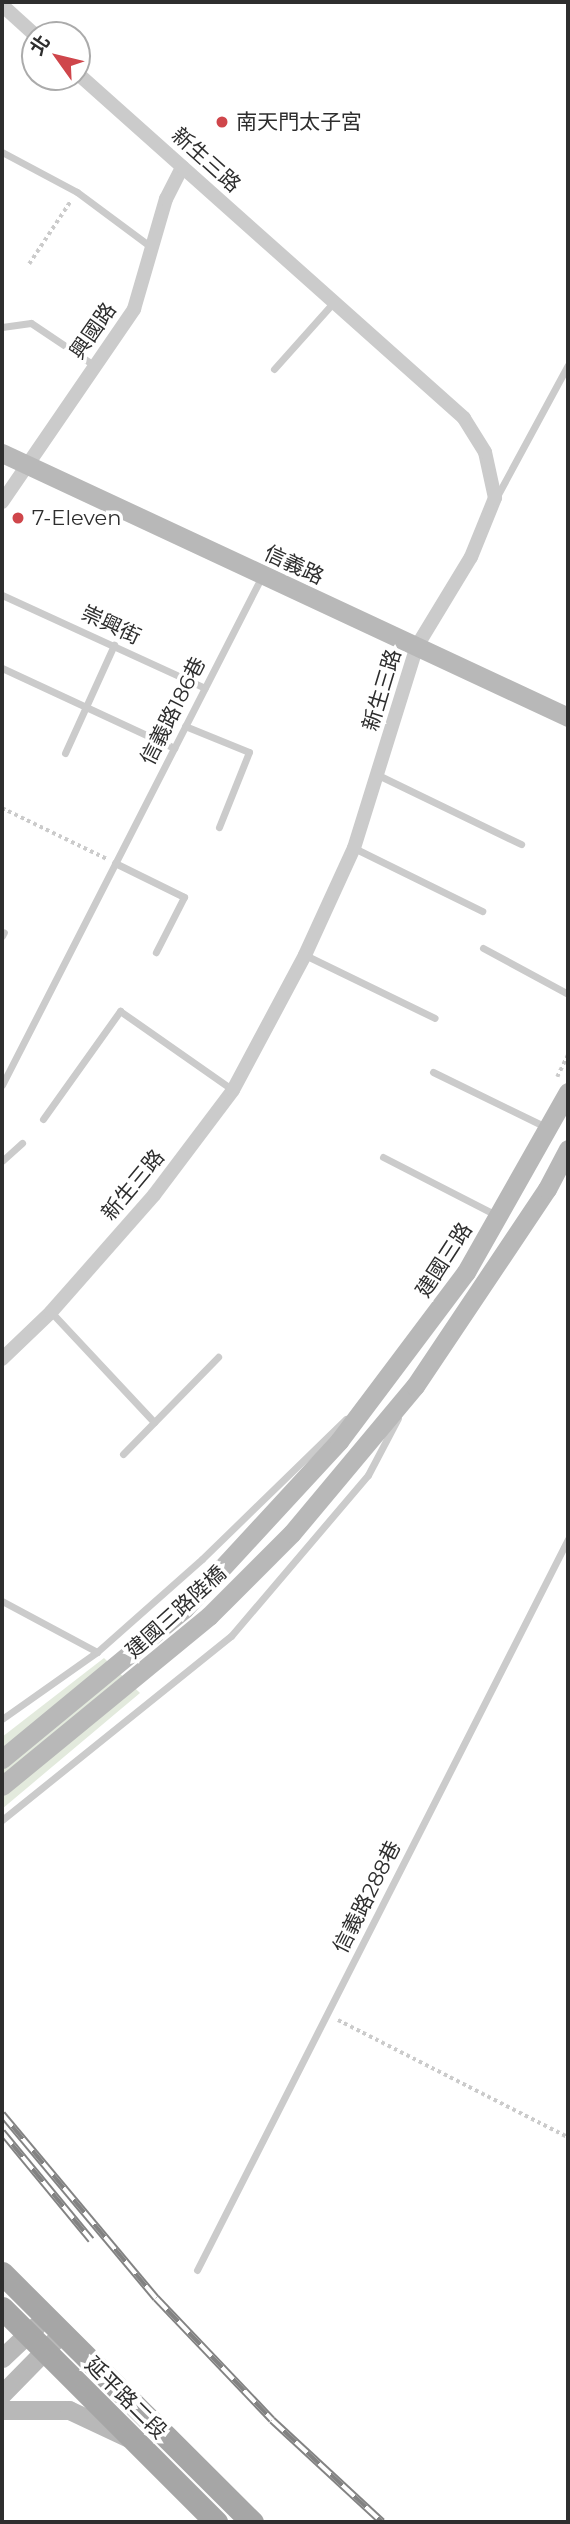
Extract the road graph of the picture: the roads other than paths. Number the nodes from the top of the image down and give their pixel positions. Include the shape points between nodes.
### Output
1 (2, 5) edge
2 (21, 22) edge
3 (91, 86) edge
4 (2, 152) edge
5 (182, 167) junction
6 (153, 249) junction
7 (334, 302) junction
8 (2, 327) edge
9 (568, 365) edge
10 (95, 366) junction
11 (274, 369) dead end
12 (2, 453) edge
13 (26, 464) junction
14 (495, 498) junction
15 (2, 502) edge
16 (262, 576) junction
17 (2, 595) edge
18 (114, 645) junction
19 (417, 646) junction
20 (2, 668) edge
21 (205, 688) junction
22 (86, 708) junction
23 (568, 717) edge
24 (186, 726) junction
25 (174, 748) junction
26 (65, 753) dead end
27 (378, 775) junction
28 (219, 827) dead end
29 (521, 844) dead end
30 (354, 848) junction
31 (115, 863) junction
32 (482, 911) dead end
33 (483, 948) dead end
34 (156, 952) dead end
35 (305, 955) junction
36 (568, 994) edge
37 (435, 1018) dead end
38 (433, 1072) dead end
39 (2, 1085) edge
40 (233, 1090) junction
41 (560, 1090) edge
42 (43, 1119) dead end
43 (550, 1129) junction
44 (22, 1143) dead end
45 (568, 1149) edge
46 (383, 1157) dead end
47 (2, 1161) edge
48 (499, 1216) junction
49 (51, 1312) junction
50 (218, 1357) dead end
51 (2, 1359) edge
52 (388, 1381) junction
53 (415, 1386) junction
54 (155, 1422) junction
55 (339, 1441) joint
56 (123, 1454) dead end
57 (568, 1539) edge
58 (2, 1601) edge
59 (97, 1652) junction
60 (2, 1719) edge
61 (2, 1759) edge
62 (2, 1786) edge
63 (2, 1820) edge
64 (197, 2270) dead end
65 (2, 2273) edge
66 (2, 2308) edge
67 (45, 2317) junction
68 (62, 2333) junction
69 (27, 2334) junction
70 (44, 2351) junction
71 (2, 2358) edge
72 (2, 2394) edge
73 (2, 2410) edge
74 (133, 2440) junction
75 (216, 2522) edge
76 (252, 2522) edge

1 - 2 street
3 - 5 street, 新生三路
4 - 6 lane via 77,192
5 - 6 street, 興國路 via 166,199
5 - 7 street, 新生三路
6 - 10 street, 興國路 via 134,309
7 - 11 lane
7 - 14 street, 新生三路 via 464,418 485,452
8 - 10 lane via 31,323
9 - 14 lane
10 - 13 street, 興國路
12 - 13 street, 信義路
13 - 15 street, 興國路
13 - 16 street, 信義路
14 - 19 street, 新生三路 via 471,558
16 - 19 street, 信義路
16 - 21 lane, 信義路186巷
17 - 18 lane, 崇興街
18 - 21 lane, 崇興街
18 - 22 lane
19 - 23 street, 信義路
19 - 27 street, 新生三路
20 - 22 lane
21 - 24 lane, 信義路186巷
22 - 25 lane
22 - 26 lane
24 - 25 lane, 信義路186巷
24 - 28 lane via 249,752
25 - 31 lane, 信義路186巷
27 - 29 lane
27 - 30 street, 新生三路
30 - 32 lane
30 - 35 street, 新生三路
31 - 34 lane via 184,897
31 - 39 lane, 信義路186巷
33 - 36 lane
35 - 37 lane
35 - 40 street, 新生三路
38 - 43 lane
40 - 42 lane via 120,1011
40 - 49 street, 新生三路 via 154,1195
41 - 43 street, 建國三路
43 - 48 street, 建國三路
44 - 47 lane
45 - 53 street via 547,1189
46 - 48 lane
48 - 52 street, 建國三路 via 466,1272
49 - 51 street, 新生三路
49 - 54 lane
50 - 54 lane
52 - 55 street, 建國三路
52 - 59 lane via 312,1448 202,1559
53 - 62 street, 建國三路陸橋 via 292,1533 209,1616
53 - 63 lane via 368,1475 231,1636
54 - 56 lane
55 - 61 street, 建國三路陸橋 via 184,1609
57 - 64 lane, 信義路288巷
58 - 59 lane
59 - 60 lane
65 - 67 main road, 延平路二段
66 - 69 main road, 延平路二段
67 - 68 main road, 延平路二段
67 - 69 street
68 - 70 street
68 - 76 main road, 延平路二段
69 - 70 main road, 延平路二段
69 - 71 street
70 - 72 street
70 - 74 main road, 延平路二段
73 - 74 street via 69,2410
74 - 75 main road, 延平路二段

